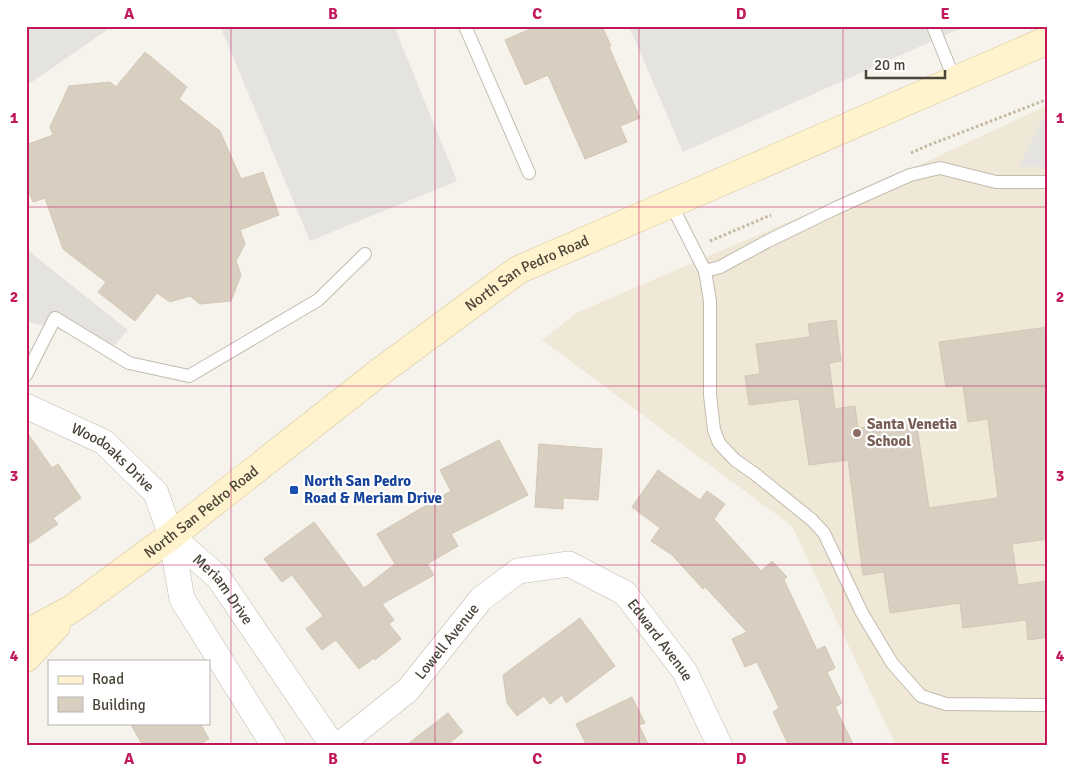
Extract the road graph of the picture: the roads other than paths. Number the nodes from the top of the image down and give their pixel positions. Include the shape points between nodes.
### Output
1 (465, 26) edge
2 (933, 26) edge
3 (1048, 40) edge
4 (955, 81) junction
5 (528, 173) dead end
6 (1048, 182) edge
7 (671, 204) junction
8 (365, 254) dead end
9 (705, 271) junction
10 (26, 375) edge
11 (26, 406) edge
12 (171, 536) junction
13 (569, 564) joint
14 (68, 611) junction
15 (26, 634) edge
16 (26, 658) edge
17 (1048, 705) edge
18 (274, 746) edge
19 (334, 746) edge
20 (338, 746) edge
21 (720, 746) edge

1 - 5 lane
2 - 4 lane
3 - 4 main road, North San Pedro Road
4 - 7 main road, North San Pedro Road
6 - 9 lane via 996,182 940,168 910,176 828,212 720,267
7 - 9 lane
7 - 12 main road, North San Pedro Road via 518,270 377,374
8 - 10 lane via 318,300 189,376 129,363 55,318
9 - 17 lane via 710,301 710,395 714,430 719,443 734,460 812,520 824,533 862,612 892,663 921,696 946,704
11 - 12 street, Woodoaks Drive via 104,442 156,493
12 - 14 main road, North San Pedro Road
12 - 18 street, Meriam Drive via 182,599
12 - 19 street, Meriam Drive via 218,577
13 - 20 street, Lowell Avenue via 518,571 481,599 408,690
13 - 21 street, Edward Avenue via 625,593 685,672
14 - 15 main road, North San Pedro Road
14 - 16 main road, North San Pedro Road

